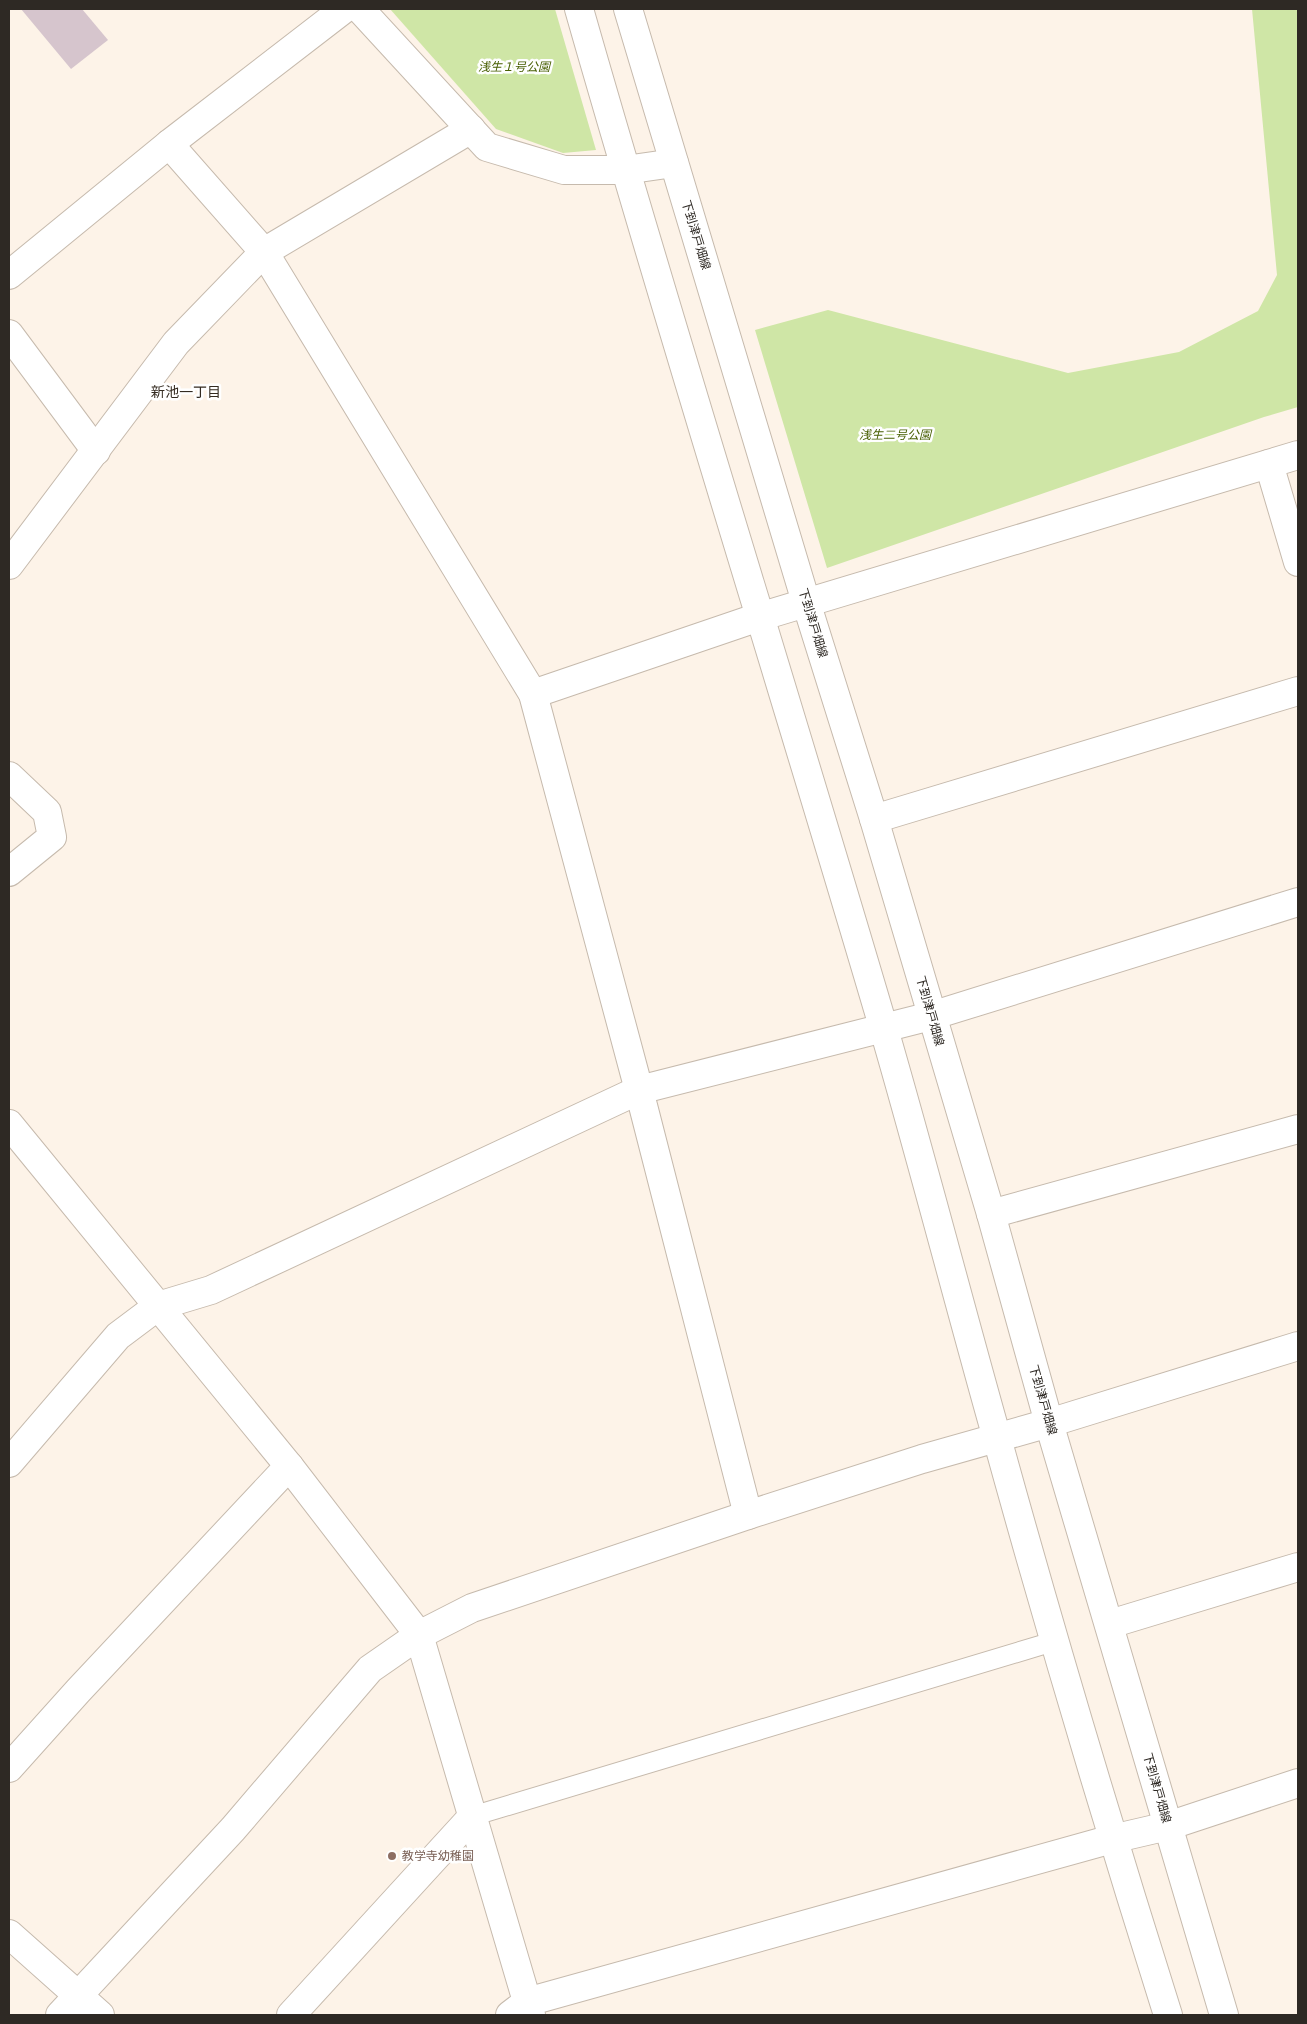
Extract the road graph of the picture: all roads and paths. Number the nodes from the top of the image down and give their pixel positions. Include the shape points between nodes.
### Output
1 (344, 9) edge
2 (360, 9) edge
3 (579, 9) edge
4 (628, 9) edge
5 (471, 129) junction
6 (169, 144) junction
7 (674, 164) junction
8 (625, 170) junction
9 (264, 252) junction
10 (9, 274) edge
11 (9, 334) edge
12 (96, 452) junction
13 (1298, 455) edge
14 (1269, 464) junction
15 (1298, 562) edge
16 (9, 565) edge
17 (806, 602) junction
18 (759, 616) junction
19 (1298, 692) edge
20 (533, 694) junction
21 (9, 776) edge
22 (874, 819) junction
23 (9, 872) edge
24 (1298, 902) edge
25 (931, 1016) junction
26 (884, 1029) junction
27 (639, 1090) junction
28 (9, 1124) edge
29 (1298, 1128) edge
30 (991, 1214) junction
31 (158, 1306) junction
32 (1298, 1346) edge
33 (1049, 1423) junction
34 (997, 1438) junction
35 (9, 1463) edge
36 (289, 1466) junction
37 (748, 1515) junction
38 (1298, 1567) edge
39 (1110, 1624) junction
40 (419, 1635) junction
41 (1055, 1641) junction
42 (9, 1768) edge
43 (1298, 1783) edge
44 (473, 1816) junction
45 (1168, 1826) junction
46 (1112, 1839) junction
47 (9, 1934) edge
48 (78, 1995) junction
49 (523, 2011) edge
50 (60, 2015) edge
51 (100, 2015) edge
52 (291, 2015) edge
53 (1168, 2015) edge
54 (1224, 2015) edge

1 - 6 street
2 - 5 street
3 - 8 street
4 - 7 street, 下到津戸畑線
5 - 8 street via 487,147 564,170
5 - 9 street
6 - 9 street
6 - 10 street
7 - 8 street
7 - 17 street, 下到津戸畑線
8 - 18 street
9 - 12 street via 176,343
9 - 20 street
11 - 12 street
12 - 16 street
13 - 14 street
14 - 15 street
14 - 17 street
17 - 18 street
17 - 22 street, 下到津戸畑線
18 - 20 street
18 - 26 street
19 - 22 street
20 - 27 street
21 - 23 street via 47,812 52,837
22 - 25 street, 下到津戸畑線
24 - 25 street
25 - 26 street
25 - 30 street, 下到津戸畑線
26 - 27 street
26 - 34 street
27 - 31 street via 211,1290
27 - 37 street
28 - 31 street
29 - 30 street
30 - 33 street, 下到津戸畑線
31 - 35 street via 118,1336
31 - 36 street
32 - 33 street
33 - 34 street
33 - 39 street, 下到津戸畑線
34 - 37 street via 922,1458
34 - 41 street
36 - 40 street
36 - 42 street
37 - 40 street via 472,1608
38 - 39 street
39 - 45 street, 下到津戸畑線
40 - 44 street
40 - 48 street via 370,1669 233,1829
41 - 44 lane
41 - 46 street
43 - 45 street
44 - 49 street
44 - 52 street
45 - 46 street
45 - 54 street, 下到津戸畑線
46 - 49 street
46 - 53 street
47 - 48 street
48 - 50 street
48 - 51 street

